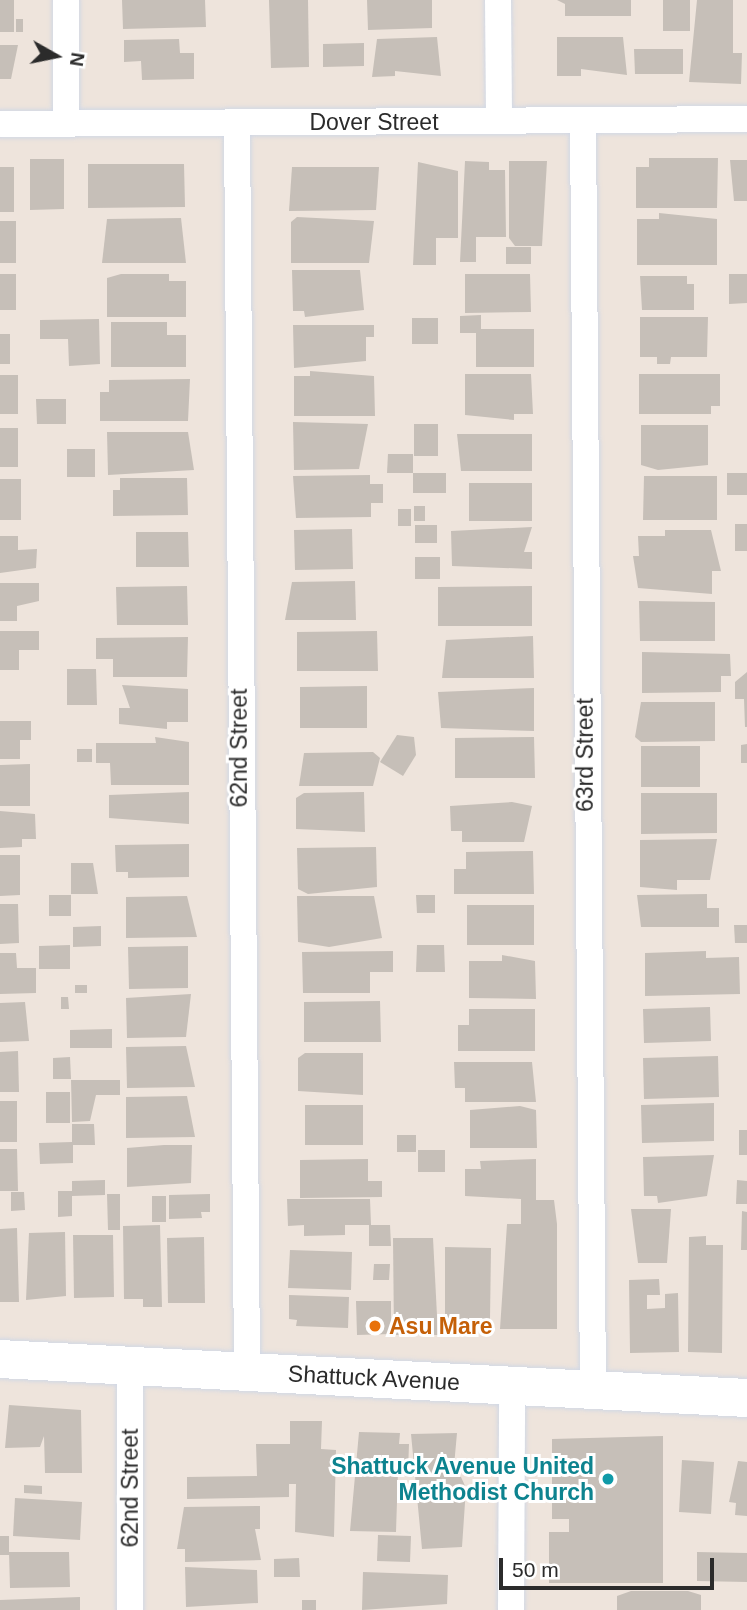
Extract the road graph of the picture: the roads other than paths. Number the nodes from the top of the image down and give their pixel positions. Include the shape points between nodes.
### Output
1 (66, 0) edge
2 (498, 0) edge
3 (747, 119) edge
4 (583, 120) junction
5 (499, 121) junction
6 (237, 123) junction
7 (0, 124) edge
8 (66, 124) junction
9 (0, 1359) edge
10 (130, 1366) junction
11 (247, 1372) junction
12 (512, 1386) junction
13 (593, 1390) junction
14 (747, 1398) edge
15 (130, 1610) edge
16 (510, 1610) edge

1 - 8 street
2 - 5 street
3 - 4 street, Dover Street
4 - 5 street, Dover Street
4 - 13 street, 63rd Street
5 - 6 street, Dover Street
6 - 8 street, Dover Street
6 - 11 street, 62nd Street
7 - 8 street, Dover Street
9 - 10 street, Shattuck Avenue
10 - 11 street, Shattuck Avenue
10 - 15 street, 62nd Street
11 - 12 street, Shattuck Avenue
12 - 13 street, Shattuck Avenue
12 - 16 street
13 - 14 street, Shattuck Avenue

